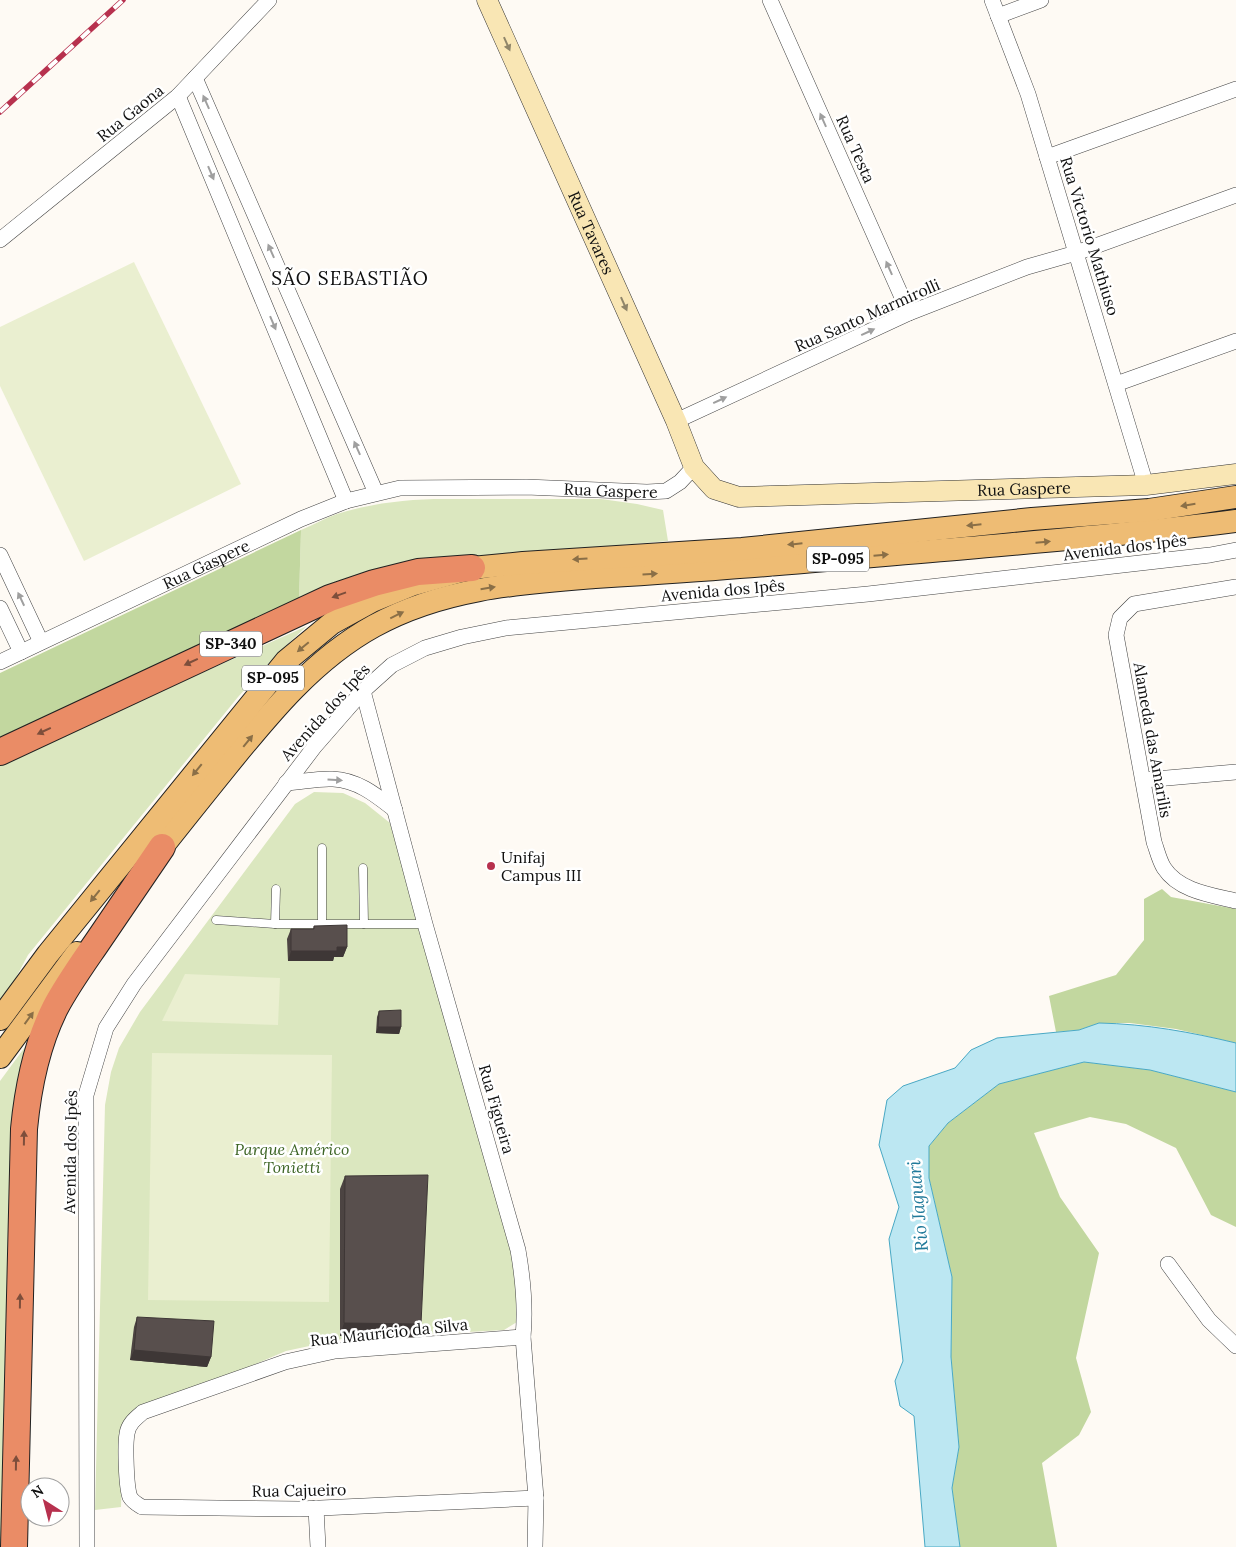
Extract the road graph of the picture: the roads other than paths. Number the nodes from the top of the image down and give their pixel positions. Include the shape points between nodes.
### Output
1 (269, 0) edge
2 (487, 0) edge
3 (770, 0) edge
4 (992, 0) edge
5 (1041, 0) edge
6 (998, 16) junction
7 (195, 78) junction
8 (1236, 89) edge
9 (178, 96) junction
10 (1047, 157) junction
11 (1236, 195) edge
12 (0, 240) edge
13 (1076, 253) junction
14 (909, 313) junction
15 (1236, 340) edge
16 (1116, 384) junction
17 (676, 421) junction
18 (694, 467) junction
19 (1236, 474) edge
20 (1146, 485) junction
21 (376, 493) junction
22 (1236, 497) edge
23 (346, 501) junction
24 (1236, 521) edge
25 (1236, 550) edge
26 (0, 555) edge
27 (472, 568) junction
28 (1236, 587) edge
29 (0, 608) edge
30 (41, 642) junction
31 (21, 652) junction
32 (0, 662) edge
33 (363, 691) junction
34 (0, 752) edge
35 (1236, 772) edge
36 (1144, 780) junction
37 (286, 783) junction
38 (395, 810) junction
39 (162, 847) junction
40 (322, 848) dead end
41 (363, 868) dead end
42 (276, 889) dead end
43 (1236, 901) edge
44 (216, 920) dead end
45 (275, 924) junction
46 (322, 924) junction
47 (364, 924) junction
48 (425, 924) junction
49 (0, 1019) edge
50 (0, 1057) edge
51 (1168, 1264) dead end
52 (523, 1337) junction
53 (1236, 1346) edge
54 (127, 1433) joint
55 (536, 1498) junction
56 (316, 1508) junction
57 (14, 1547) edge
58 (86, 1547) edge
59 (318, 1547) edge
60 (535, 1547) edge

1 - 7 street, Rua Gaona
2 -> 17 street, Rua Tavares
14 -> 3 street, Rua Testa
4 - 6 street, Rua Victorio Mathiuso
5 - 6 street
6 - 10 street, Rua Victorio Mathiuso via 1028,94
7 - 9 street, Rua Gaona
21 -> 7 street
8 - 10 street
9 - 12 street, Rua Gaona
9 -> 23 street
10 - 13 street, Rua Victorio Mathiuso
11 - 13 street, Rua Santo Marmirolli
13 - 14 street, Rua Santo Marmirolli via 1027,267
13 - 16 street, Rua Victorio Mathiuso
17 -> 14 street, Rua Santo Marmirolli
15 - 16 street
16 - 20 street, Rua Victorio Mathiuso
17 - 18 street, Rua Tavares
18 - 20 street, Rua Gaspere via 714,489 739,497
18 - 21 street, Rua Gaspere via 666,491 526,487 400,488
19 - 20 street, Rua Gaspere
21 - 23 street, Rua Gaspere
22 -> 27 main road, SP-095 via 1149,510 742,549
23 - 30 street, Rua Gaspere
39 -> 24 main road, SP-095 via 262,723 316,668 373,626 440,598 519,583 1144,533
25 - 33 street, Avenida dos Ipês via 868,594 506,628 462,636 424,648 392,665
30 -> 26 street
27 -> 34 highway, SP-340 via 418,572 330,598
27 -> 49 main road, SP-095 via 411,585 372,601 332,623 286,661 54,947
28 - 36 street, Alameda das Amarilis via 1134,604 1120,618 1116,635
29 - 31 street
30 - 31 street, Rua Gaspere
31 - 32 street, Rua Gaspere
33 - 37 street, Avenida dos Ipês
33 - 38 street, Rua Figueira
35 - 36 street
36 - 43 street, Alameda das Amarilis via 1154,842 1164,868 1194,891
37 -> 38 street via 333,779 351,782 373,793
37 - 58 street, Avenida dos Ipês via 134,984 106,1028 86,1095
38 - 48 street, Rua Figueira
50 -> 39 main road, SP-095 via 60,974
57 -> 39 highway via 24,1129 33,1068 55,1008
40 - 46 lane
41 - 47 lane
42 - 45 lane
44 - 45 lane
45 - 46 lane
46 - 47 lane
47 - 48 lane
48 - 52 street, Rua Figueira via 518,1250 525,1314
51 - 53 street via 1209,1320
52 - 54 street, Rua Maurício da Silva via 335,1351 285,1362 143,1412 132,1422
52 - 55 street, Rua Figueira
54 - 56 street, Rua Cajueiro via 127,1484 130,1496 142,1507
55 - 56 street, Rua Cajueiro
55 - 60 street, Rua Figueira
56 - 59 street

